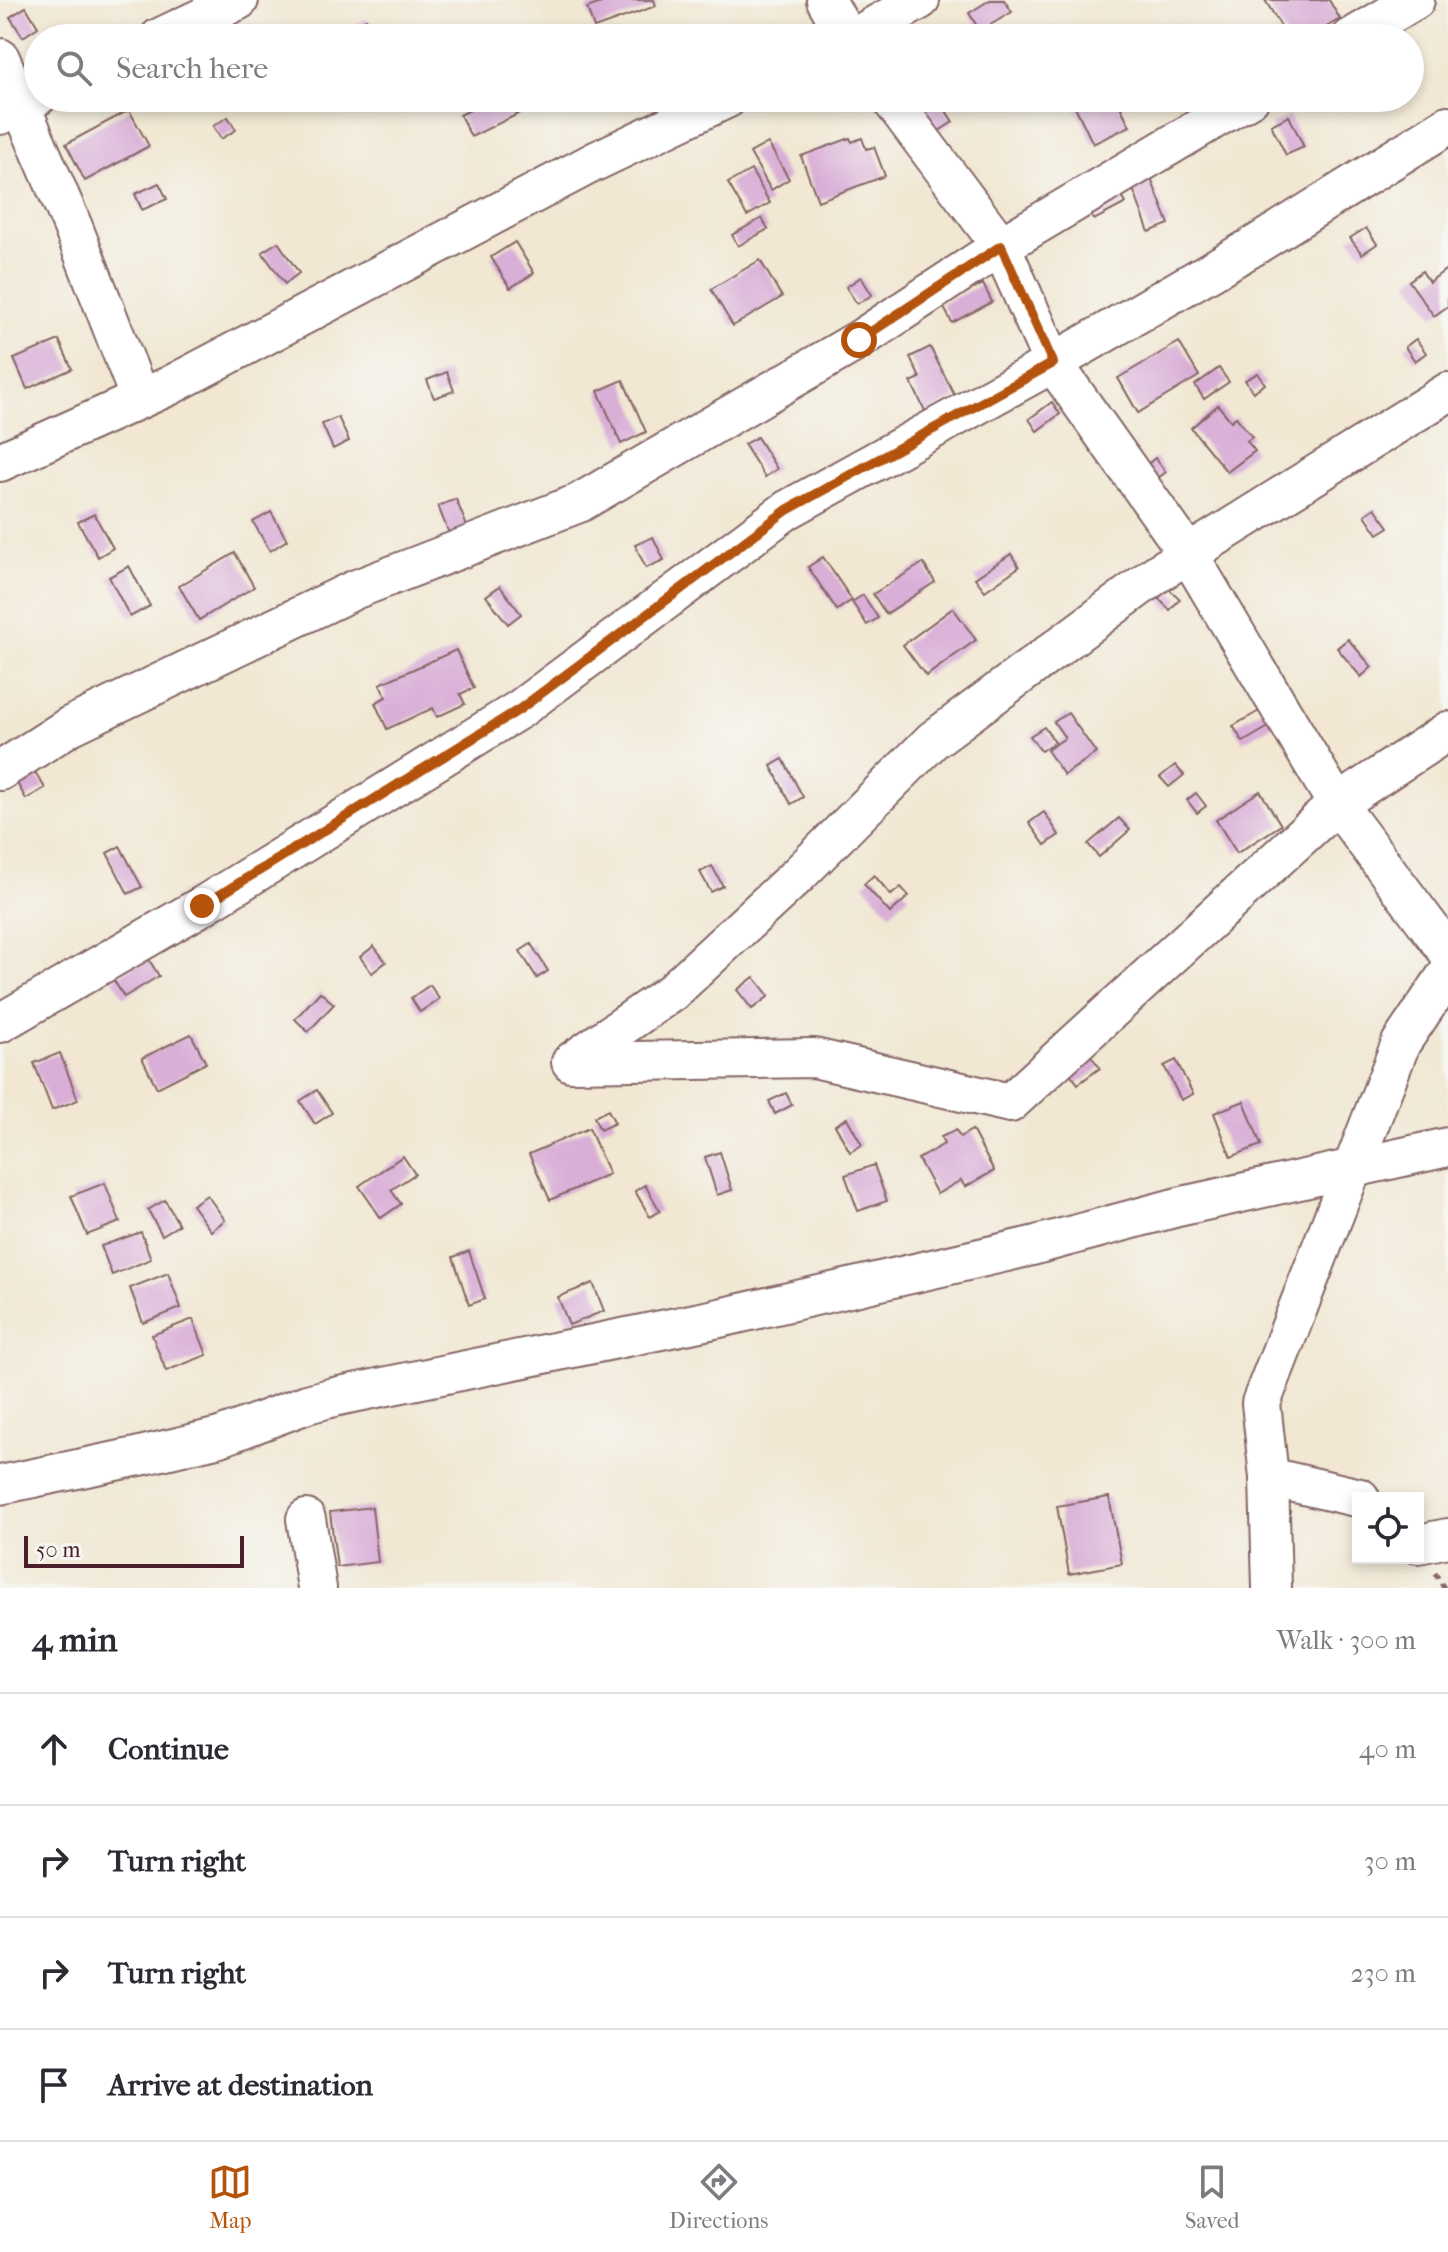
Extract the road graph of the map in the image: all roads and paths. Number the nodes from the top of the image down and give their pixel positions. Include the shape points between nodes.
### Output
1 (239, 0) edge
2 (826, 0) edge
3 (920, 0) edge
4 (1415, 0) edge
5 (188, 24) edge
6 (841, 24) edge
7 (876, 24) edge
8 (1375, 24) edge
9 (0, 58) edge
10 (19, 105) edge
11 (699, 112) edge
12 (900, 112) edge
13 (1226, 112) edge
14 (1448, 125) edge
15 (1001, 246) junction
16 (1053, 363) junction
17 (1448, 392) edge
18 (140, 399) junction
19 (0, 462) edge
20 (1189, 555) junction
21 (1448, 731) edge
22 (0, 771) edge
23 (1337, 804) junction
24 (1448, 952) edge
25 (1448, 973) edge
26 (0, 1023) edge
27 (1448, 1147) edge
28 (1351, 1170) junction
29 (1269, 1477) junction
30 (0, 1485) edge
31 (1352, 1496) edge
32 (306, 1519) dead end
33 (1448, 1538) edge
34 (1424, 1543) edge
35 (317, 1588) edge
36 (1272, 1588) edge

1 - 5 street
2 - 6 street
3 - 7 street
4 - 8 street
9 - 10 street
10 - 18 street
11 - 18 street
12 - 15 street
13 - 15 street
14 - 16 street
15 - 16 street
15 - 22 street via 859,340 579,503 354,590 70,726
16 - 20 street
16 - 26 street via 787,510 520,709 202,906
17 - 20 street
18 - 19 street
20 - 23 street
20 - 23 street via 933,740 672,992 571,1062 814,1058 1010,1103
21 - 23 street
23 - 24 street
25 - 28 street via 1401,1043
27 - 28 street
28 - 29 street via 1261,1403
28 - 30 street via 715,1319 334,1397 220,1437
29 - 31 street
29 - 36 street
32 - 35 street
33 - 34 street

